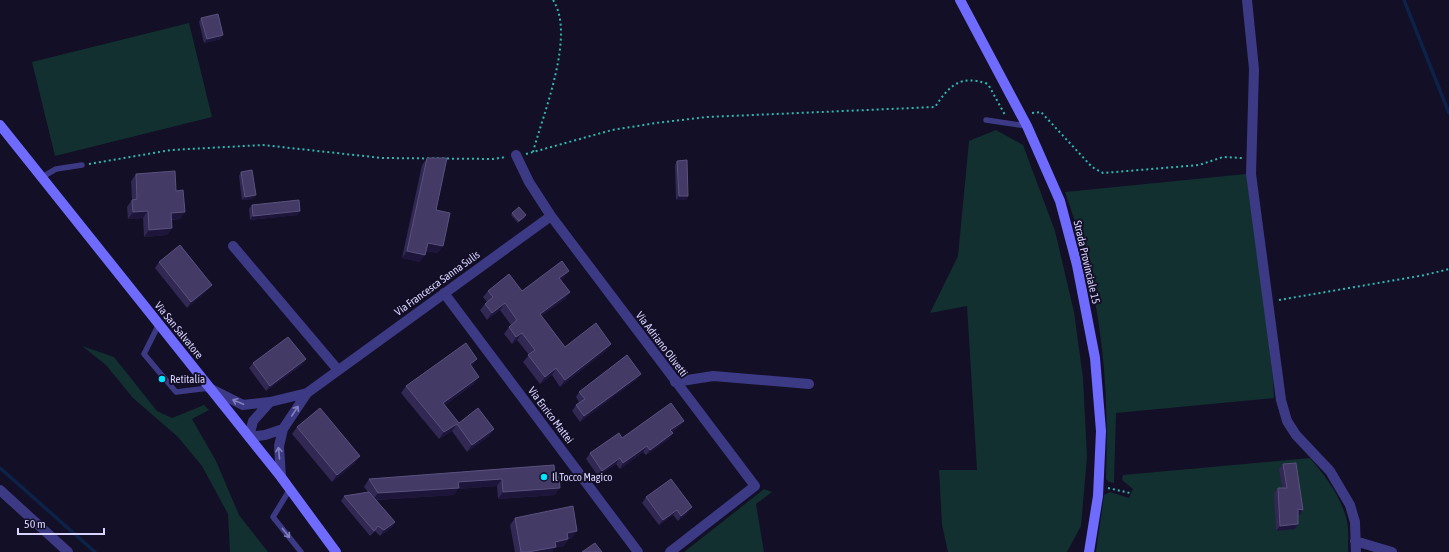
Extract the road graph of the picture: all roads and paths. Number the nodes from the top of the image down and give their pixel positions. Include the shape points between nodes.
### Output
1 (553, 0) edge
2 (960, 0) edge
3 (1247, 0) edge
4 (1021, 114) junction
5 (986, 120) dead end
6 (1009, 124) junction
7 (0, 125) edge
8 (1027, 126) junction
9 (534, 152) junction
10 (516, 155) junction
11 (1251, 159) junction
12 (82, 165) joint
13 (42, 177) junction
14 (551, 216) junction
15 (233, 246) dead end
16 (1449, 269) edge
17 (444, 293) junction
18 (1270, 306) junction
19 (159, 324) junction
20 (338, 370) junction
21 (676, 382) junction
22 (809, 384) dead end
23 (209, 388) junction
24 (307, 393) junction
25 (270, 402) junction
26 (283, 429) junction
27 (249, 437) junction
28 (281, 478) junction
29 (1098, 487) junction
30 (290, 489) junction
31 (0, 490) edge
32 (1130, 493) dead end
33 (1356, 541) junction
34 (1088, 550) edge
35 (68, 552) edge
36 (301, 552) edge
37 (336, 552) edge
38 (638, 552) edge
39 (670, 552) edge
40 (1356, 552) edge
41 (1392, 552) edge

1 - 9 path via 558,7 560,28 558,62
2 - 4 main road, Strada Provinciale 15
3 - 11 street via 1254,69
4 - 8 main road, Strada Provinciale 15
4 - 11 path via 1041,112 1092,167 1103,173 1199,165 1223,157
5 - 6 lane
6 - 8 lane
6 - 9 path via 988,84 978,80 954,84 934,107 707,117 671,121 612,130
7 - 13 main road, Via San Salvatore
8 - 29 main road, Strada Provinciale 15 via 1060,201 1077,265 1095,358 1101,431
9 - 10 path
10 - 12 path via 493,158 382,158 263,145 171,150
10 - 14 street, Via Adriano Olivetti
11 - 18 street
12 - 13 lane via 56,169
13 - 19 main road, Via San Salvatore
14 - 17 street, Via Francesca Sanna Sulis
14 - 21 street, Via Adriano Olivetti
15 - 20 street
16 - 18 path via 1297,296 1277,301
17 - 20 street, Via Francesca Sanna Sulis
17 - 38 street, Via Enrico Mattei
18 - 33 street via 1281,400 1287,421 1296,436 1330,471 1342,489 1355,522
19 - 23 main road, Via San Salvatore
19 - 23 lane via 144,354 176,392
20 - 24 street, Via Francesca Sanna Sulis
21 - 22 street via 714,376
21 - 39 street, Via Adriano Olivetti via 755,486
25 -> 23 street, Via Francesca Sanna Sulis via 243,404
23 - 27 main road, Via San Salvatore
24 - 25 street, Via Francesca Sanna Sulis
26 -> 24 street, Via Francesca Sanna Sulis
25 - 27 street via 253,422
26 - 27 street
28 -> 26 street, Via Francesca Sanna Sulis via 279,446
27 - 28 main road, Via San Salvatore
28 - 30 main road, Via San Salvatore
29 - 32 path
29 - 34 main road, Strada Provinciale 15
30 -> 36 lane via 273,517
30 - 37 main road, Via San Salvatore
31 - 35 street
33 - 40 street
33 - 41 street

